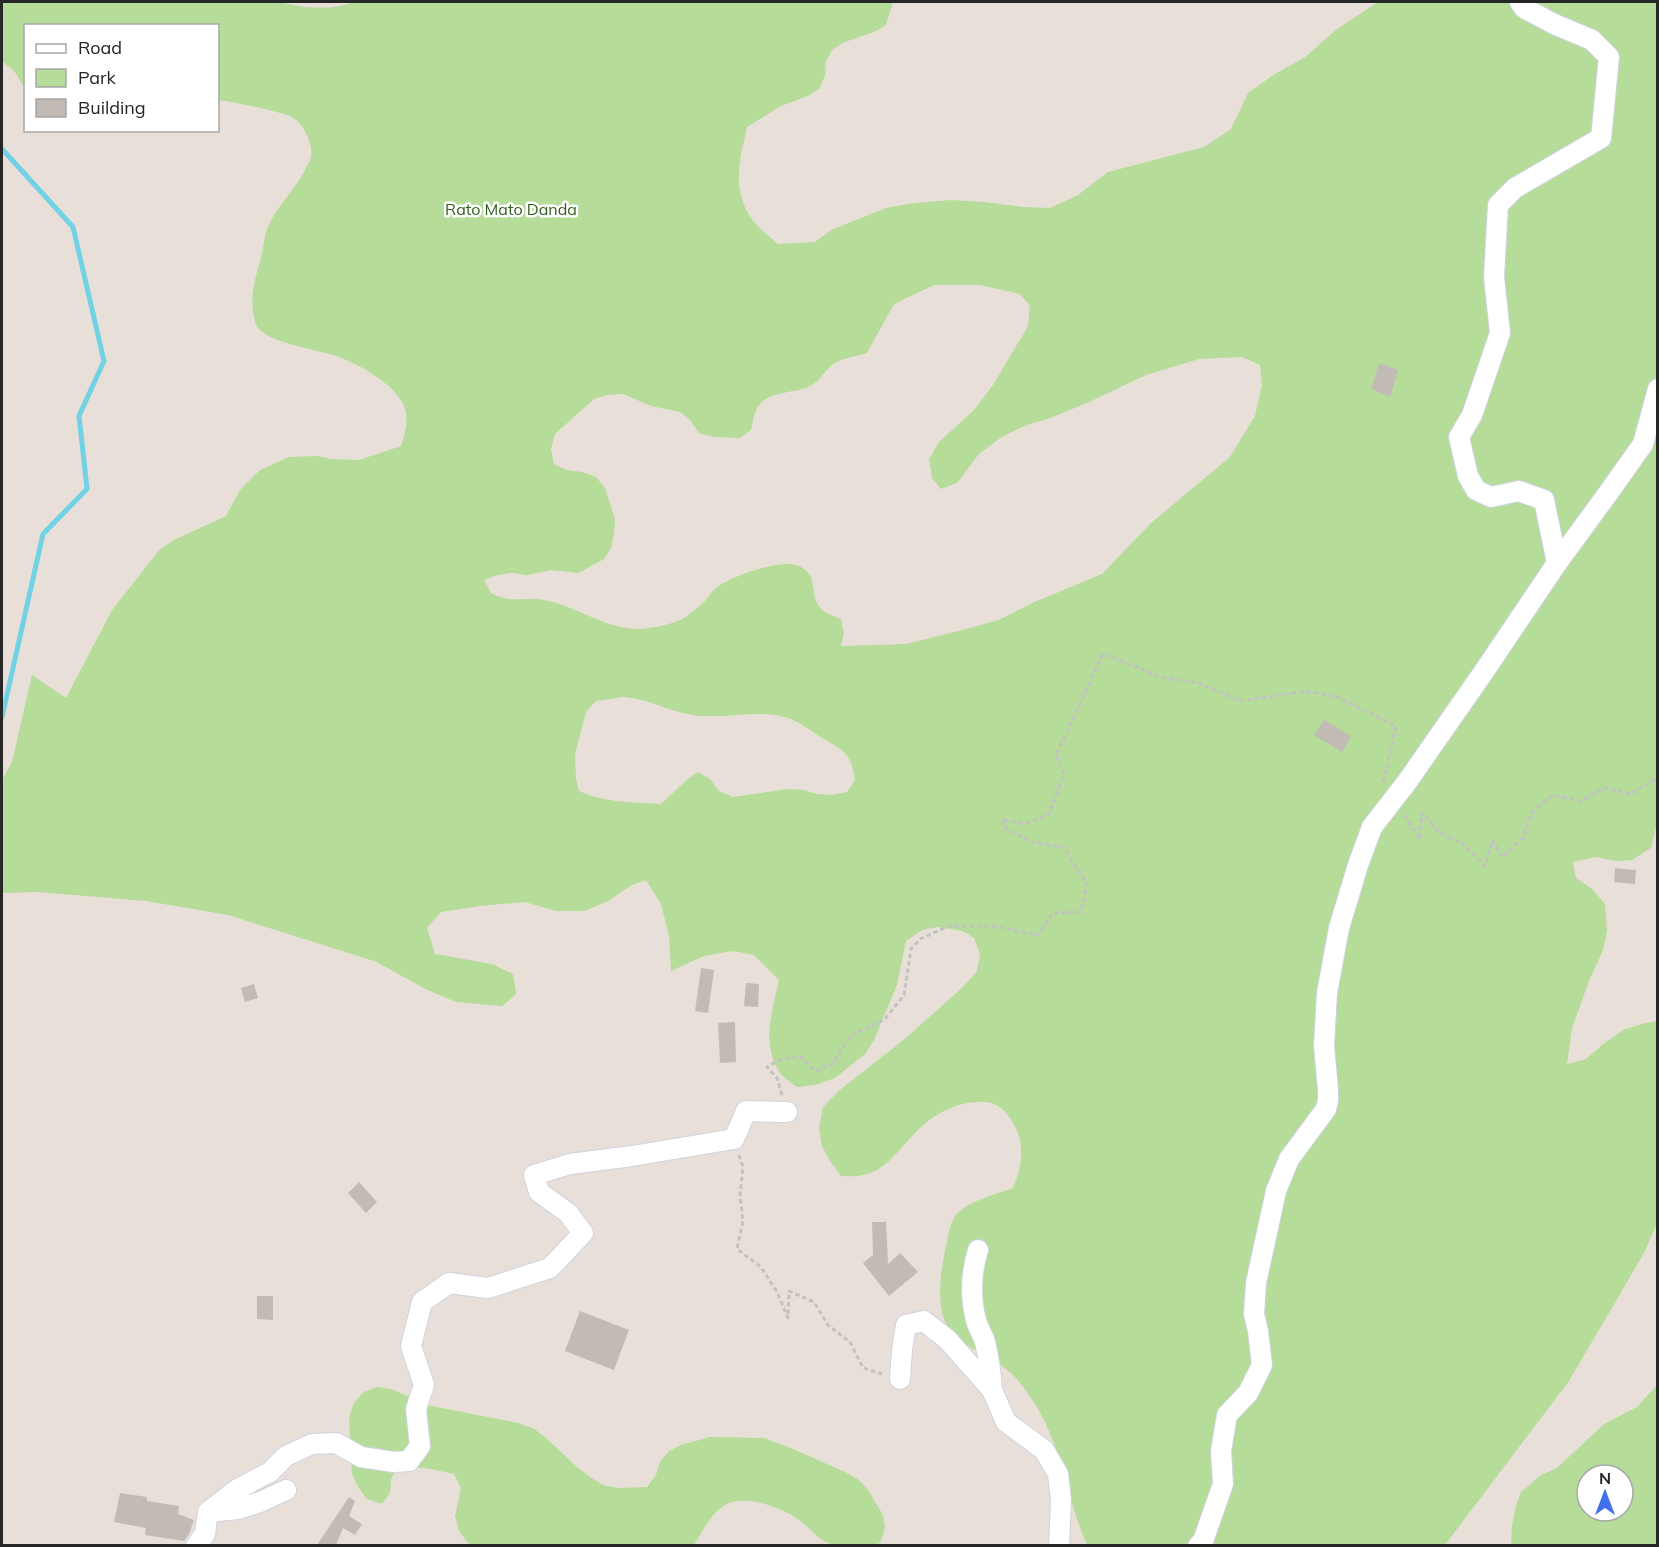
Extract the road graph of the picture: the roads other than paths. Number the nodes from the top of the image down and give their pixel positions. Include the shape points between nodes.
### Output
1 (1520, 2) edge
2 (1658, 389) edge
3 (1557, 563) junction
4 (787, 1112) road end
5 (978, 1250) dead end
6 (900, 1379) road end
7 (992, 1390) junction
8 (286, 1490) dead end
9 (208, 1512) junction
10 (196, 1545) edge
11 (1059, 1545) edge
12 (1198, 1545) edge

1 - 3 street via 1554,24 1592,40 1609,57 1601,138 1515,188 1498,205 1494,278 1500,333 1472,415 1459,436 1468,476 1476,490 1491,497 1519,491 1544,500
2 - 3 street via 1643,444
3 - 12 street via 1407,782 1387,794 1358,865 1339,928 1327,993 1326,1109 1289,1159 1276,1191 1256,1283 1254,1314 1262,1365 1248,1393 1227,1414 1221,1451 1223,1484 1203,1541
4 - 9 street via 746,1111 734,1140 570,1164 534,1175 539,1192 568,1213 583,1233 550,1268 488,1288 449,1283 422,1302 411,1346 424,1385 416,1409 420,1446 409,1461 361,1457 336,1443 312,1444 286,1456 270,1472 236,1490
5 - 7 street via 973,1264 974,1303 985,1340
6 - 7 street via 906,1325 924,1321 947,1339
7 - 11 street via 1006,1422 1044,1450 1058,1474
8 - 9 street via 238,1509
9 - 10 street via 205,1534

